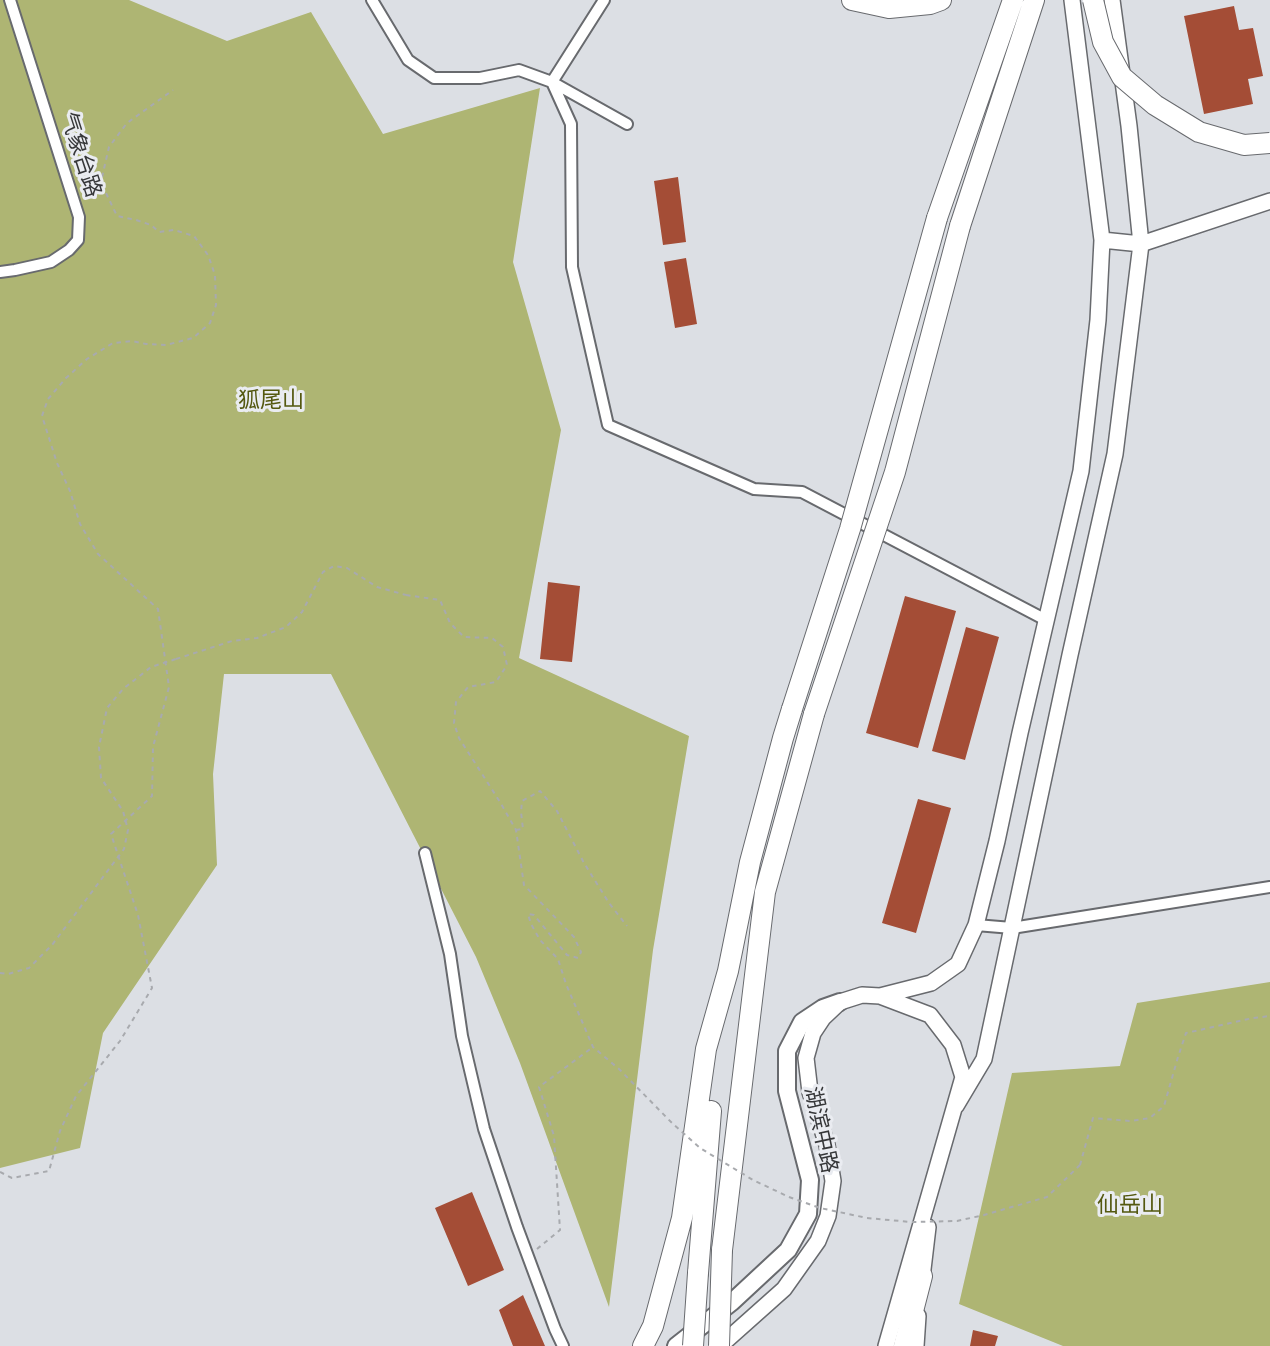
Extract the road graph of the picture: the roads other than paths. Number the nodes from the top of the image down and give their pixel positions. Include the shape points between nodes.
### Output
1 (10, 0) edge
2 (372, 0) edge
3 (604, 0) edge
4 (852, 0) edge
5 (941, 0) edge
6 (1013, 0) edge
7 (1034, 0) edge
8 (1072, 0) edge
9 (1093, 0) edge
10 (1112, 0) edge
11 (552, 82) junction
12 (627, 124) dead end
13 (1270, 143) edge
14 (1270, 201) edge
15 (1102, 240) junction
16 (1141, 244) junction
17 (0, 272) edge
18 (1046, 620) junction
19 (425, 853) dead end
20 (1270, 887) edge
21 (976, 925) junction
22 (1012, 928) junction
23 (728, 971) junction
24 (880, 996) junction
25 (840, 1002) junction
26 (956, 1106) junction
27 (933, 1182) junction
28 (922, 1276) junction
29 (563, 1346) edge
30 (644, 1346) edge
31 (676, 1346) edge
32 (693, 1346) edge
33 (720, 1346) edge
34 (886, 1346) edge
35 (904, 1346) edge
36 (916, 1346) edge

1 - 17 street, 气象台路 via 79,217 78,240 69,250 51,262
2 - 11 street via 408,60 434,78 480,78 519,70
3 - 11 street
4 - 5 highway via 889,8
6 - 23 highway, bridge via 937,218 850,529 783,738 750,862
7 - 33 highway, bridge via 960,226 895,472 814,714 765,892 722,1250
8 - 15 main road
9 - 13 highway, bridge via 1103,42 1122,77 1155,105 1199,132 1244,145
10 - 16 main road
11 - 12 street
11 - 18 street via 571,124 572,267 608,425 754,489 802,492
14 - 16 main road
15 - 16 main road
15 - 18 main road via 1098,320 1081,471
16 - 22 main road via 1115,454
18 - 21 main road
19 - 29 street via 450,954 462,1036 484,1129
20 - 22 street
21 - 22 street
21 - 24 main road via 958,964 931,983
22 - 26 main road via 984,1059
23 - 30 highway via 706,1049 682,1218
23 - 32 highway, bridge via 708,1132
24 - 25 main road via 862,995
24 - 26 main road via 930,1016 953,1045 963,1077
25 - 31 main road, 湖滨中路 via 802,1022 787,1051 787,1091 810,1180 808,1214 788,1250 732,1302
25 - 33 main road via 813,1033 806,1058 810,1092 827,1145 833,1181 828,1216 818,1240 784,1289
26 - 27 main road
27 - 28 main road
27 - 34 main road
28 - 35 highway
28 - 36 main road

